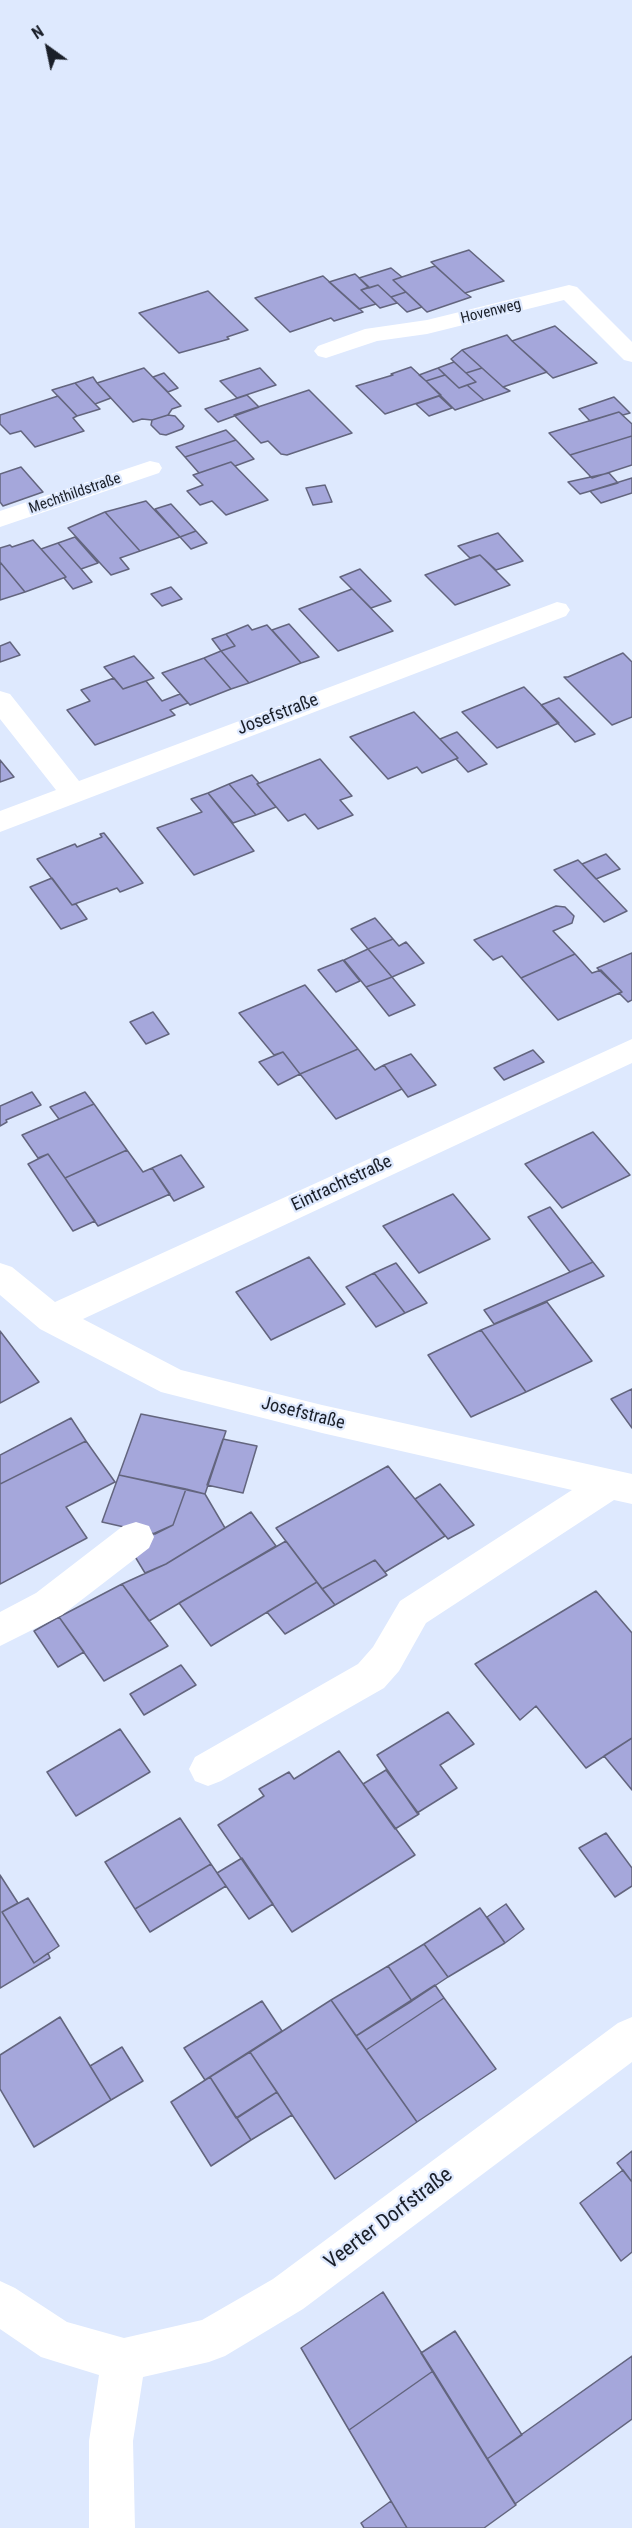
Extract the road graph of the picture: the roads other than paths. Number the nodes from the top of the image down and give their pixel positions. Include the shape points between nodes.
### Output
1 (326, 351) dead end
2 (632, 355) edge
3 (150, 468) dead end
4 (0, 519) edge
5 (557, 610) dead end
6 (0, 700) edge
7 (73, 793) junction
8 (0, 822) edge
9 (632, 1050) edge
10 (0, 1276) edge
11 (52, 1319) junction
12 (621, 1486) edge
13 (136, 1537) dead end
14 (0, 1630) edge
15 (208, 1769) dead end
16 (632, 2037) edge
17 (0, 2303) edge
18 (124, 2360) junction
19 (112, 2528) edge

1 - 2 street, Hovenweg via 373,334 428,327 569,292
3 - 4 street, Mechthildstraße
5 - 7 street, Josefstraße
6 - 7 street
7 - 8 street, Josefstraße
9 - 11 street, Eintrachtstraße
10 - 11 street, Josefstraße
11 - 12 street, Josefstraße via 173,1382
12 - 15 street via 413,1612 386,1659 370,1676
13 - 14 street via 49,1604
16 - 18 street, Veerter Dorfstraße via 288,2294 209,2340
17 - 18 street via 57,2341
18 - 19 street via 111,2441

